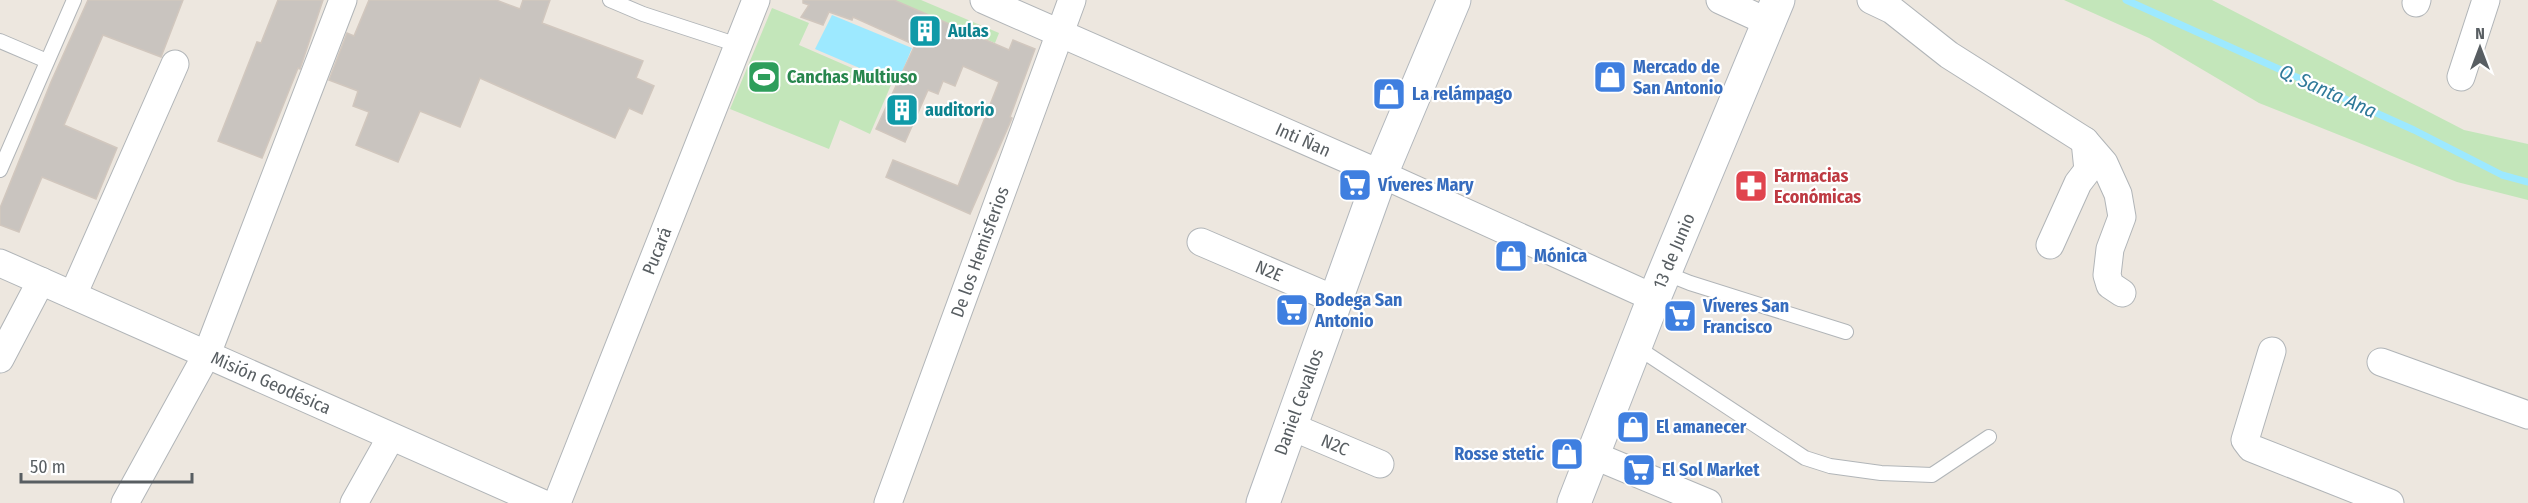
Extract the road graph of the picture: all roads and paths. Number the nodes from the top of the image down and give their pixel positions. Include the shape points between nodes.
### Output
1 (74, 0) edge
2 (343, 0) edge
3 (610, 0) edge
4 (756, 0) edge
5 (984, 0) edge
6 (1072, 0) edge
7 (1454, 0) edge
8 (1720, 0) edge
9 (1871, 0) edge
10 (2486, 0) edge
11 (1773, 11) edge
12 (1060, 34) junction
13 (0, 41) edge
14 (738, 45) junction
15 (47, 62) junction
16 (176, 64) dead end
17 (2461, 77) dead end
18 (2085, 141) junction
19 (0, 170) edge
20 (1381, 174) junction
21 (1202, 242) dead end
22 (2050, 245) dead end
23 (0, 263) edge
24 (41, 281) junction
25 (1660, 285) junction
26 (2122, 293) dead end
27 (73, 295) junction
28 (1336, 300) junction
29 (1846, 332) dead end
30 (1635, 346) junction
31 (2272, 351) dead end
32 (207, 354) junction
33 (0, 359) edge
34 (2381, 362) dead end
35 (2528, 416) edge
36 (1290, 426) junction
37 (391, 437) junction
38 (1989, 437) dead end
39 (1593, 455) junction
40 (1380, 464) dead end
41 (126, 503) edge
42 (354, 503) edge
43 (542, 503) edge
44 (557, 503) edge
45 (888, 503) edge
46 (1263, 503) edge
47 (1574, 503) edge
48 (1708, 503) edge
49 (2390, 503) edge

1 - 15 lane
2 - 32 street
3 - 14 lane
4 - 14 street, Pucará
5 - 12 street, Inti Ñan
6 - 12 street, De los Hemisferios
7 - 20 street, Daniel Cevallos
8 - 11 street
9 - 18 street via 1892,10 1949,55
10 - 17 street
11 - 25 street, 13 de Junio
12 - 20 street, Inti Ñan
12 - 45 street, De los Hemisferios
13 - 15 lane
14 - 44 street, Pucará
15 - 19 lane
16 - 27 street
18 - 22 street via 2088,170 2078,183
18 - 26 street via 2104,163 2118,194 2122,217 2106,268 2110,285
20 - 25 street, Inti Ñan
20 - 28 street, Daniel Cevallos
21 - 28 street, N2E
23 - 24 street, Misión Geodésica
24 - 27 street, Misión Geodésica
24 - 33 street
25 - 29 lane via 1690,283
25 - 30 street, 13 de Junio
27 - 32 street, Misión Geodésica
28 - 36 street, Daniel Cevallos
30 - 38 lane via 1805,458 1830,466 1932,475
30 - 39 street, 13 de Junio
31 - 49 street via 2245,440 2251,448
32 - 37 street, Misión Geodésica
32 - 41 street
34 - 35 street
36 - 40 street, N2C
36 - 46 street, Daniel Cevallos
37 - 42 street
37 - 43 street, Misión Geodésica
39 - 47 street, 13 de Junio
39 - 48 street

